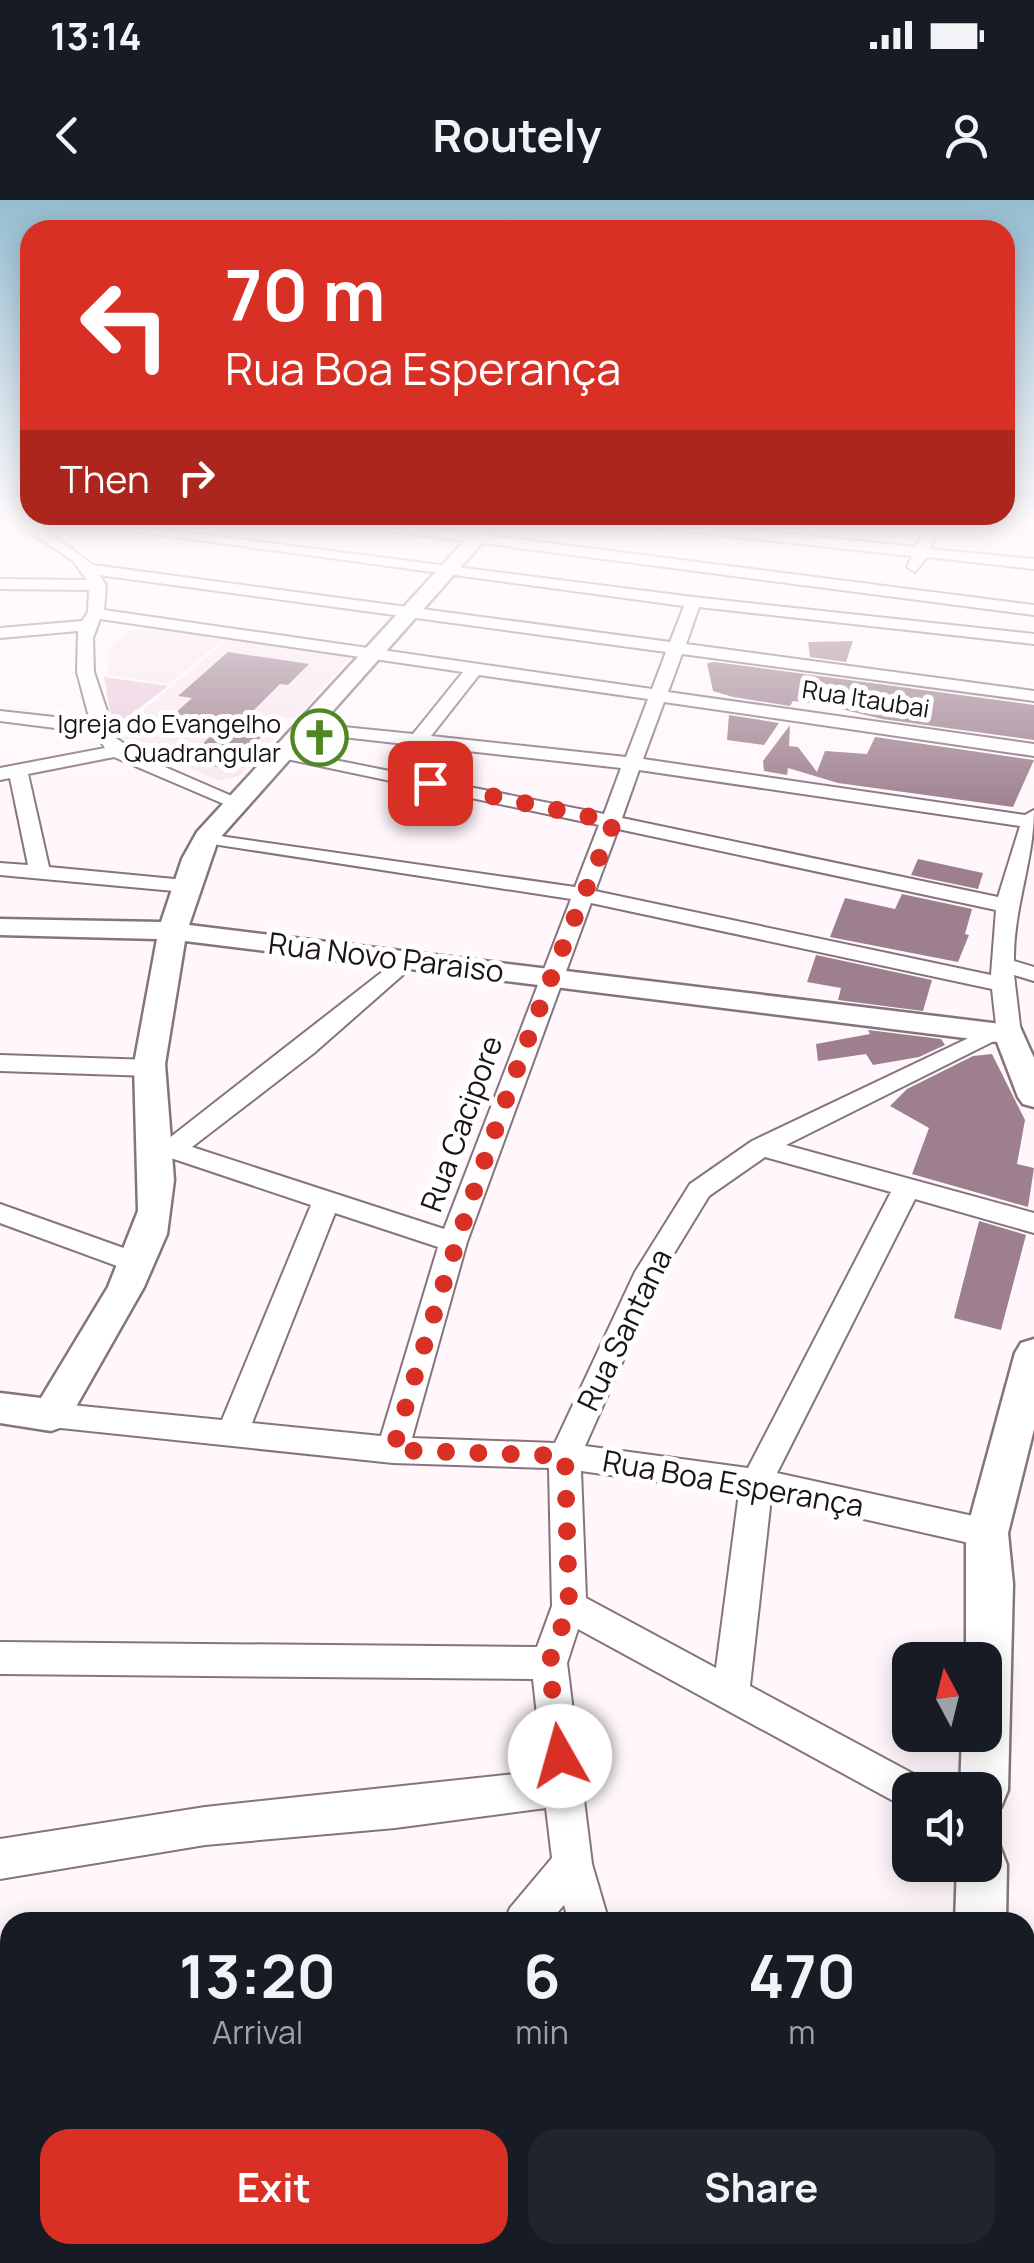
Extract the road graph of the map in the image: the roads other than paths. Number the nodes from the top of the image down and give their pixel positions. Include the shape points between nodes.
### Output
1 (90, 620) edge
2 (92, 620) edge
3 (94, 620) edge
4 (404, 620) edge
5 (476, 620) edge
6 (685, 620) edge
7 (870, 620) edge
8 (887, 622) joint
9 (0, 633) edge
10 (1034, 639) edge
11 (675, 646) junction
12 (370, 655) junction
13 (474, 670) junction
14 (656, 693) junction
15 (1034, 696) edge
16 (0, 716) edge
17 (102, 728) junction
18 (304, 728) junction
19 (417, 740) junction
20 (1034, 750) edge
21 (117, 752) junction
22 (282, 752) junction
23 (630, 763) junction
24 (9, 772) edge
25 (238, 803) junction
26 (1033, 820) edge
27 (614, 822) junction
28 (206, 836) junction
29 (0, 869) edge
30 (40, 872) junction
31 (185, 886) junction
32 (1017, 894) edge
33 (584, 895) junction
34 (0, 927) edge
35 (172, 931) junction
36 (405, 961) junction
37 (1001, 974) junction
38 (1034, 974) edge
39 (550, 979) junction
40 (1013, 1040) edge
41 (0, 1063) edge
42 (150, 1068) junction
43 (1034, 1097) edge
44 (165, 1146) junction
45 (761, 1147) junction
46 (907, 1188) junction
47 (328, 1198) junction
48 (0, 1213) edge
49 (1034, 1222) edge
50 (454, 1242) junction
51 (136, 1263) junction
52 (1034, 1352) edge
53 (0, 1408) edge
54 (51, 1415) junction
55 (233, 1431) junction
56 (393, 1450) junction
57 (565, 1456) junction
58 (757, 1482) junction
59 (986, 1533) junction
60 (569, 1606) junction
61 (0, 1658) edge
62 (549, 1663) junction
63 (731, 1691) junction
64 (985, 1772) edge
65 (892, 1782) edge
66 (564, 1787) junction
67 (0, 1858) edge
68 (572, 1864) junction
69 (981, 1882) edge
70 (532, 1912) edge
71 (586, 1912) edge
72 (980, 1912) edge

1 - 9 street, Rua Itaubai
2 - 17 street via 85,674
3 - 12 street, Rua Itaubai
4 - 12 street
5 - 11 street
6 - 11 street, Rua Cacipore
7 - 8 street
8 - 10 street
11 - 14 street, Rua Cacipore
11 - 15 street
12 - 13 street, Rua Itaubai
12 - 18 street
13 - 14 street, Rua Itaubai
13 - 19 street
14 - 20 street, Rua Itaubai
14 - 23 street, Rua Cacipore
16 - 17 street
17 - 21 street
18 - 19 street
18 - 22 street
19 - 23 street
21 - 24 street
21 - 25 street
22 - 25 street
22 - 27 street
23 - 26 street
23 - 27 street, Rua Cacipore
24 - 30 street
25 - 28 street
26 - 32 street
27 - 32 street
27 - 33 street, Rua Cacipore
28 - 31 street
28 - 33 street
29 - 30 street
30 - 31 street
31 - 35 street
32 - 37 street
33 - 37 street
33 - 39 street, Rua Cacipore
34 - 35 street, Rua Novo Paraiso
35 - 36 street, Rua Novo Paraiso
35 - 42 street
36 - 39 street, Rua Novo Paraiso
36 - 44 street via 305,1048
37 - 38 street
37 - 40 street
39 - 40 street, Rua Novo Paraiso
39 - 50 street, Rua Cacipore
40 - 43 street
40 - 45 street, Rua Santana
41 - 42 street
42 - 44 street
44 - 47 street
44 - 51 street via 155,1208
45 - 46 street
45 - 57 street, Rua Santana via 699,1190 649,1272
46 - 49 street
46 - 58 street
47 - 50 street
47 - 55 street
48 - 51 street
50 - 56 street, Rua Cacipore
51 - 54 street
52 - 59 street
53 - 54 street, Rua Boa Esperança
54 - 55 street, Rua Boa Esperança
55 - 56 street, Rua Boa Esperança
56 - 57 street, Rua Boa Esperança
57 - 58 street, Rua Boa Esperança
57 - 60 street, Rua Santana
58 - 59 street, Rua Boa Esperança
58 - 63 street
59 - 64 street via 991,1584
60 - 62 street, Rua Santana
60 - 63 street
61 - 62 street
62 - 66 street, Rua Santana
63 - 65 street
66 - 67 street via 205,1826
66 - 68 street, Rua Santana
68 - 70 street
68 - 71 street, Rua Santana
69 - 72 street

